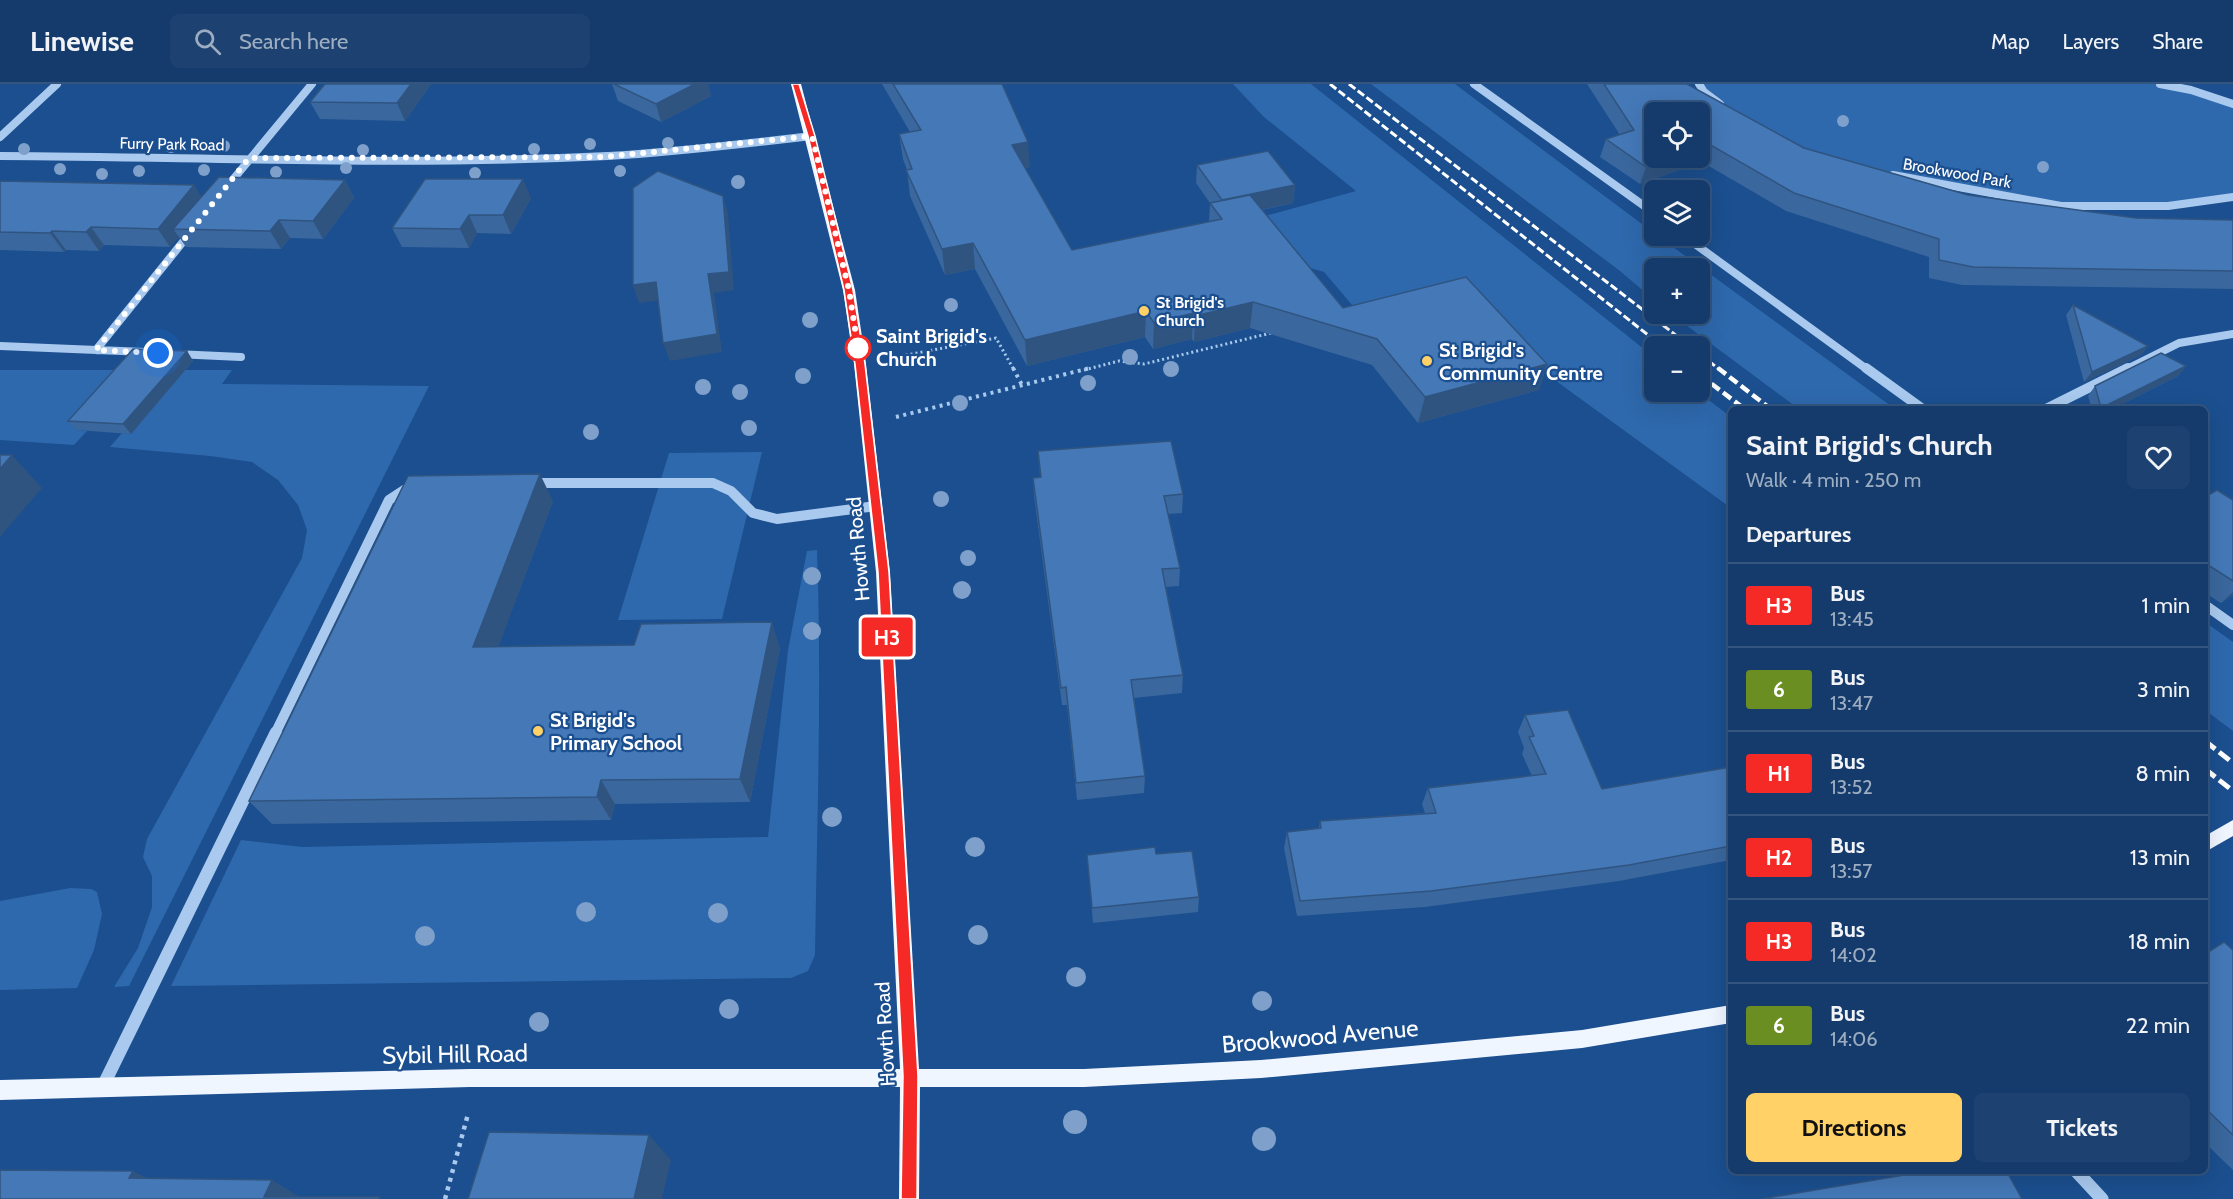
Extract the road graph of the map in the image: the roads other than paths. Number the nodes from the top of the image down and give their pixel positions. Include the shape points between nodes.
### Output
1 (57, 84) edge
2 (312, 84) edge
3 (796, 84) edge
4 (1474, 84) edge
5 (1699, 84) edge
6 (2160, 84) edge
7 (2233, 104) edge
8 (1732, 112) edge
9 (812, 136) junction
10 (0, 137) edge
11 (0, 156) edge
12 (249, 158) junction
13 (1882, 173) edge
14 (220, 195) edge
15 (2233, 197) edge
16 (1644, 206) edge
17 (198, 222) edge
18 (1697, 246) edge
19 (2233, 334) edge
20 (0, 346) edge
21 (96, 350) junction
22 (152, 353) edge
23 (163, 353) edge
24 (241, 357) dead end
25 (1918, 406) edge
26 (2052, 406) edge
27 (522, 483) edge
28 (426, 484) edge
29 (876, 506) junction
30 (2208, 607) edge
31 (2233, 625) edge
32 (2233, 827) edge
33 (2208, 843) edge
34 (1728, 1015) edge
35 (910, 1076) junction
36 (102, 1088) junction
37 (0, 1090) edge
38 (2080, 1174) edge
39 (909, 1199) edge
40 (2102, 1199) edge

1 - 10 street
2 - 12 street
3 - 9 main road, Howth Road
4 - 16 street
5 - 8 street
6 - 7 street
9 - 12 street, Furry Park Road via 603,157
9 - 29 main road, Howth Road via 849,290
11 - 12 street, Furry Park Road
12 - 14 street
13 - 15 street, Brookwood Park via 2061,206 2168,206
17 - 21 street
18 - 25 street
19 - 26 street via 2179,343
20 - 21 street
21 - 22 street
23 - 24 street
27 - 29 street via 713,483 731,491 753,513 777,519
28 - 36 street via 414,484 389,500
29 - 35 main road, Howth Road via 884,572
30 - 31 street
32 - 33 main road
34 - 35 main road, Brookwood Avenue via 1582,1039 1261,1069 1084,1078
35 - 36 main road, Sybil Hill Road via 478,1078
35 - 39 main road, Howth Road
36 - 37 main road, Sybil Hill Road
38 - 40 street

